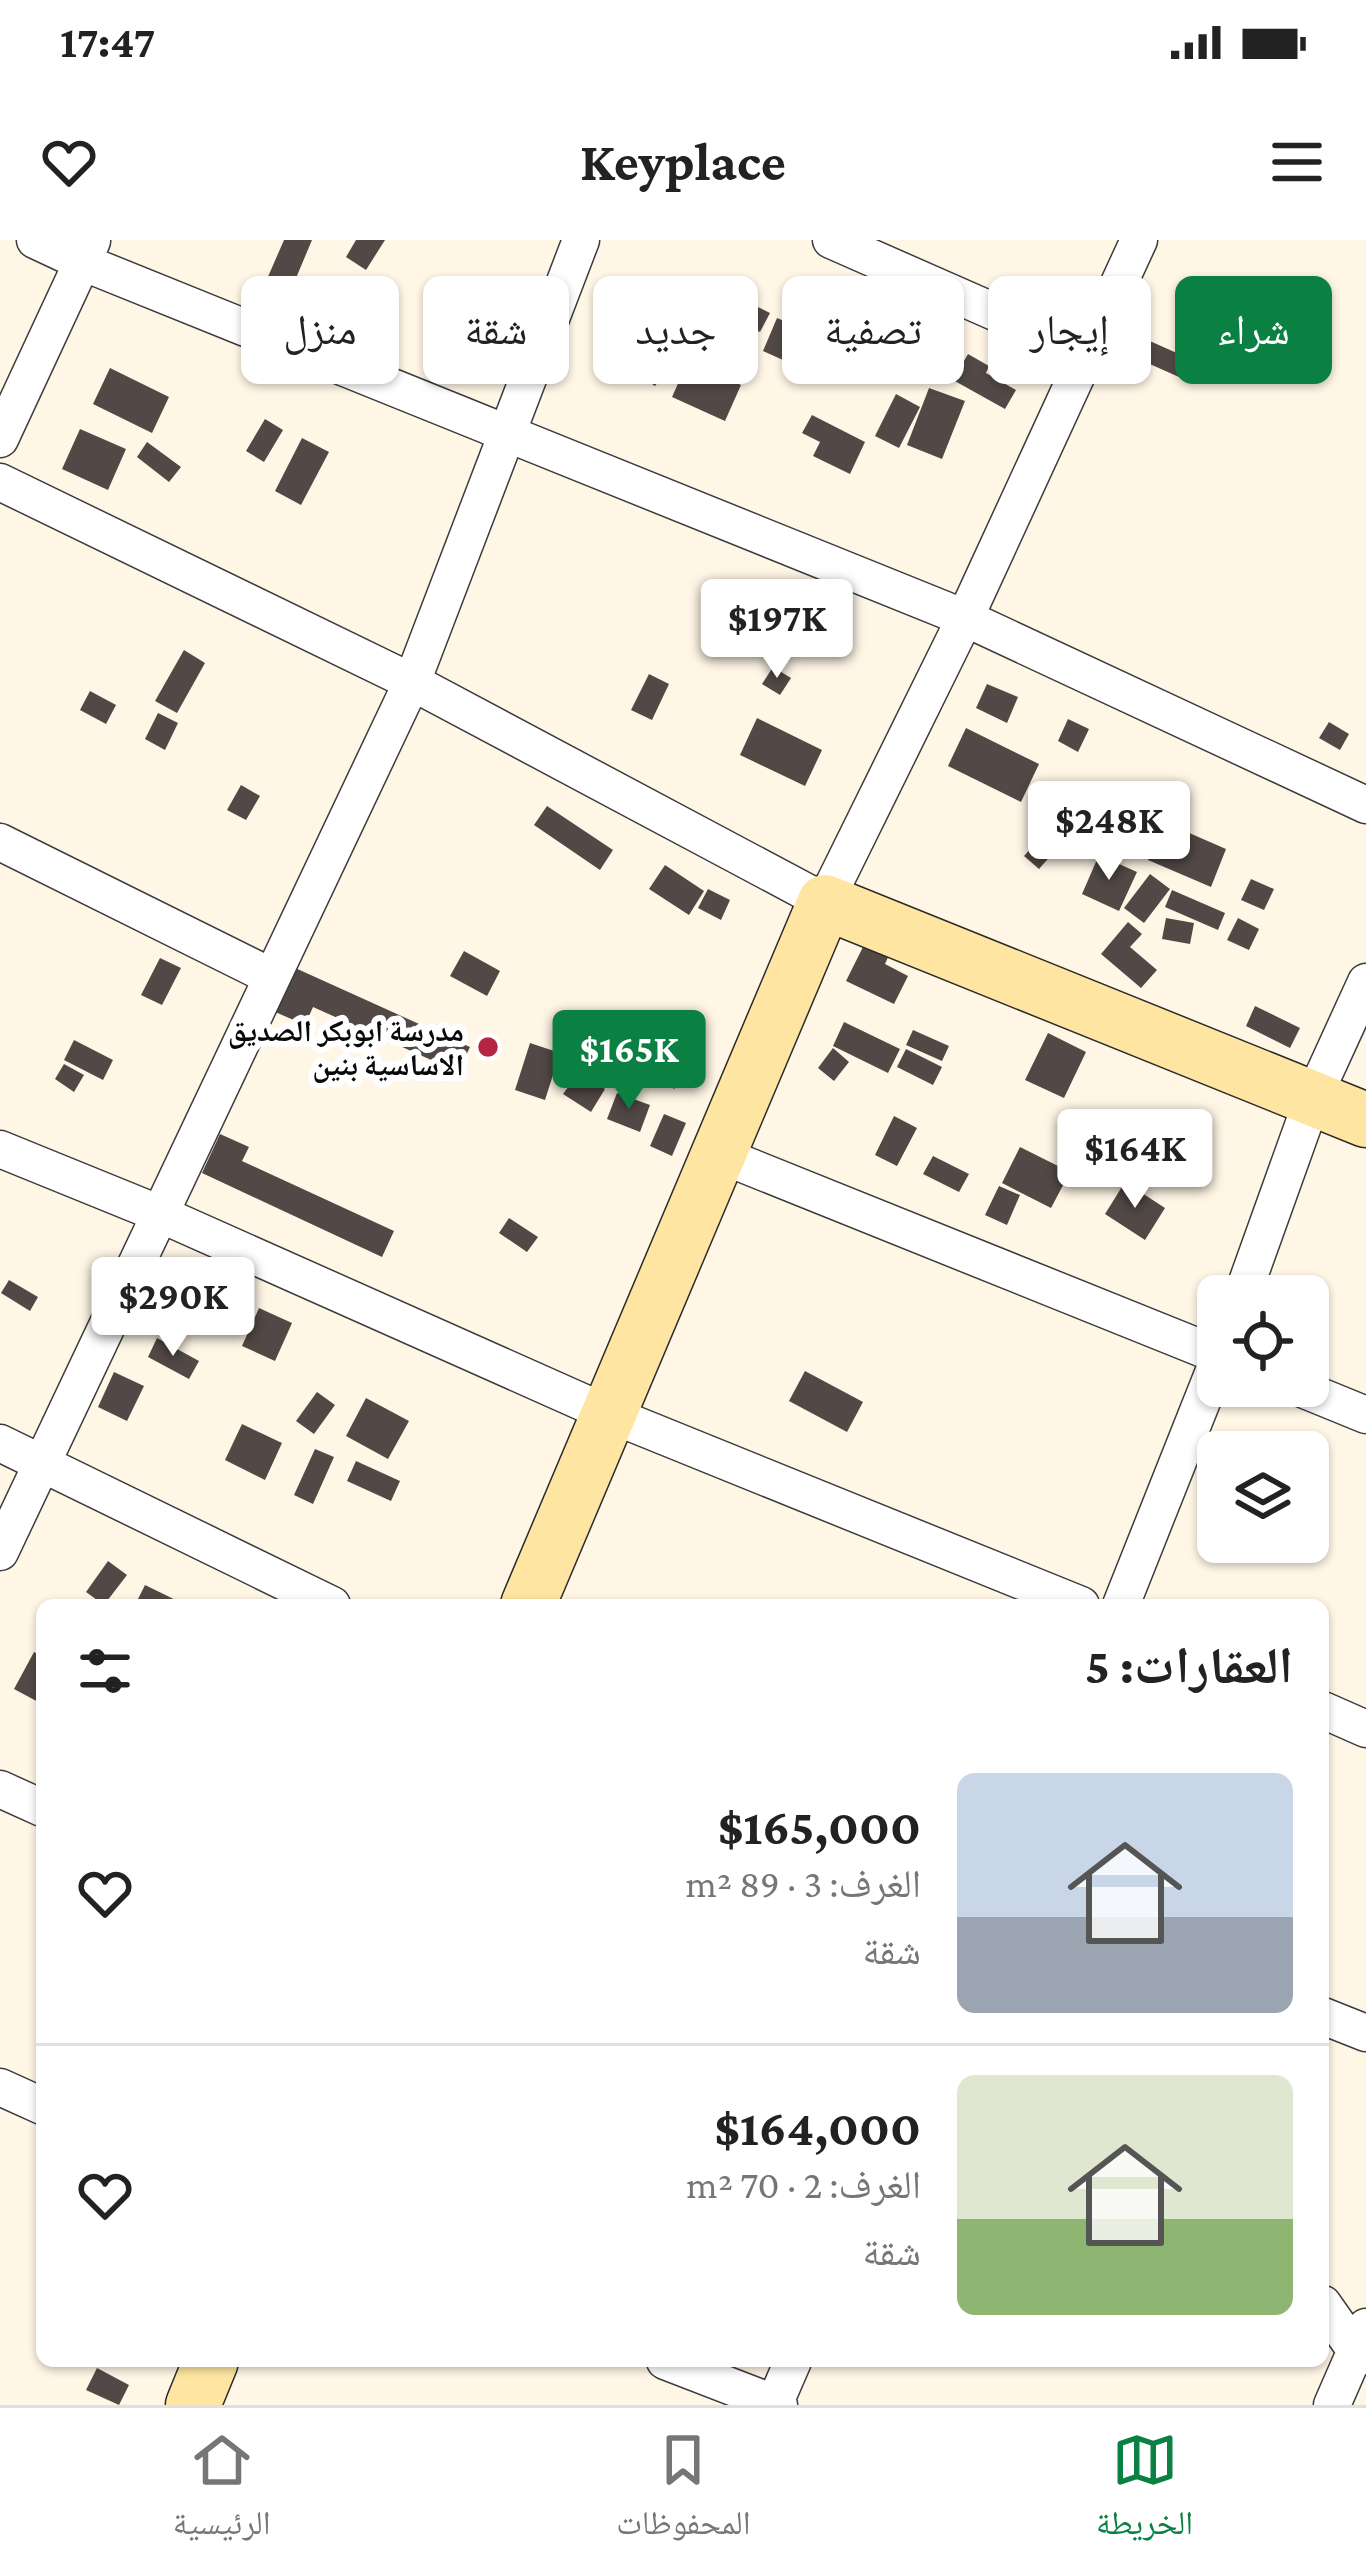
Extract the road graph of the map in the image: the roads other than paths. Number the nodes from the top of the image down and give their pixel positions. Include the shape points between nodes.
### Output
1 (35, 240) edge
2 (581, 240) edge
3 (831, 240) edge
4 (1139, 240) edge
5 (87, 251) edge
6 (1123, 276) edge
7 (988, 309) edge
8 (1074, 384) edge
9 (508, 431) junction
10 (0, 439) edge
11 (0, 482) edge
12 (965, 618) junction
13 (412, 682) junction
14 (1366, 805) edge
15 (0, 842) edge
16 (825, 902) junction
17 (272, 977) junction
18 (1366, 982) edge
19 (1313, 1098) junction
20 (1366, 1120) edge
21 (0, 1149) edge
22 (718, 1154) junction
23 (160, 1214) junction
24 (1250, 1275) edge
25 (1197, 1349) edge
26 (1329, 1399) edge
27 (1199, 1407) edge
28 (609, 1414) junction
29 (1366, 1414) edge
30 (0, 1444) edge
31 (43, 1462) junction
32 (0, 1552) edge
33 (320, 1599) edge
34 (531, 1599) edge
35 (1067, 1599) edge
36 (1123, 1599) edge
37 (1329, 1713) edge
38 (1366, 1729) edge
39 (0, 1789) edge
40 (36, 1805) edge
41 (1329, 2017) edge
42 (1366, 2032) edge
43 (0, 2086) edge
44 (36, 2102) edge
45 (1329, 2310) edge
46 (1362, 2345) edge
47 (209, 2367) edge
48 (680, 2367) edge
49 (791, 2367) edge
50 (776, 2404) edge
51 (193, 2405) edge
52 (1332, 2405) edge

1 - 5 street
2 - 9 street
3 - 7 street
4 - 6 street
5 - 9 street
5 - 10 street
8 - 12 street
9 - 12 street
9 - 13 street
11 - 13 street
12 - 14 street
12 - 16 street
13 - 16 street
13 - 17 street
15 - 17 street
16 - 19 street
16 - 22 street
17 - 23 street
18 - 19 street
19 - 20 street
19 - 24 street
21 - 23 street
22 - 25 street
22 - 28 street
23 - 28 street
23 - 31 street
26 - 29 street
27 - 36 street
28 - 34 street
28 - 35 street
30 - 31 street
31 - 32 street
31 - 33 street
37 - 38 street
39 - 40 street
41 - 42 street
43 - 44 street
45 - 46 street
46 - 52 street
47 - 51 street
48 - 50 street
49 - 50 street

